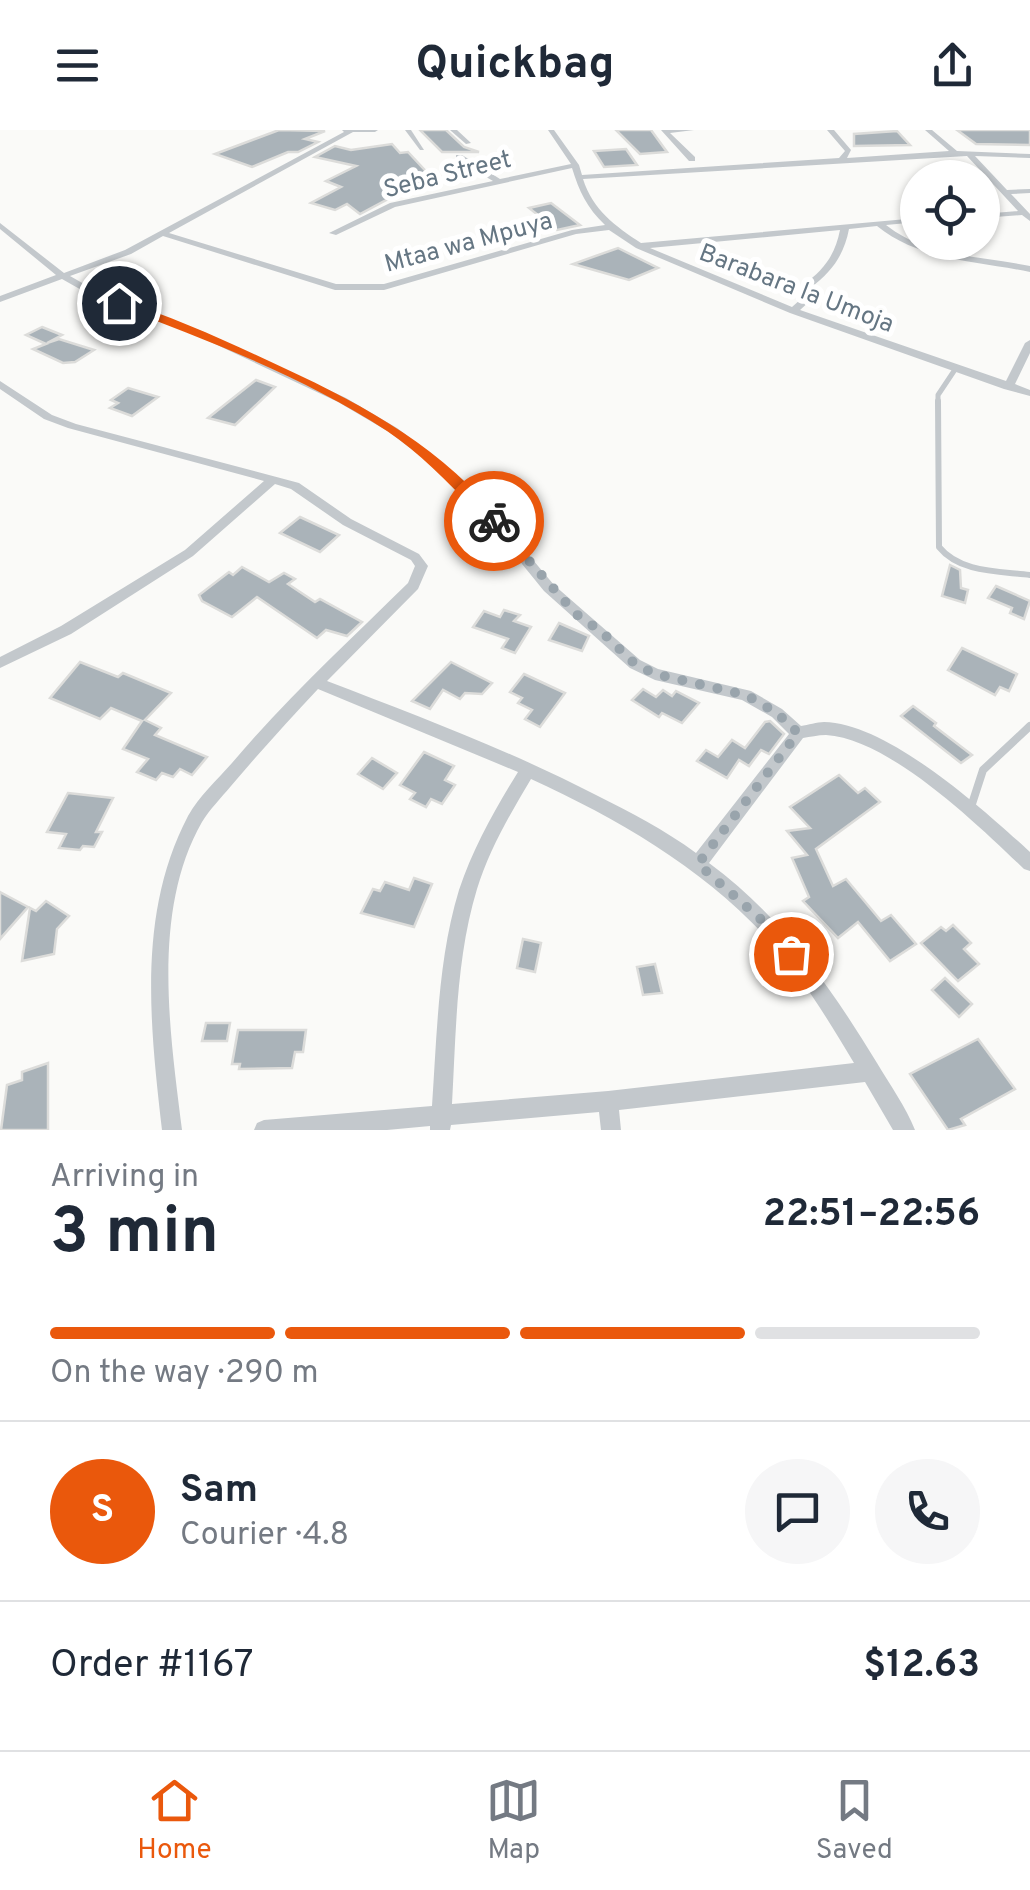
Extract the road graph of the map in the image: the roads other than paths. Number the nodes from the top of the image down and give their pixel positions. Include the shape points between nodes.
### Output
1 (347, 130) edge
2 (375, 130) edge
3 (408, 130) edge
4 (452, 130) edge
5 (691, 130) edge
6 (830, 130) edge
7 (928, 130) edge
8 (550, 131) edge
9 (665, 131) edge
10 (468, 143) dead end
11 (422, 149) dead end
12 (848, 151) junction
13 (955, 153) junction
14 (968, 154) junction
15 (1030, 156) edge
16 (459, 157) dead end
17 (876, 157) junction
18 (692, 159) dead end
19 (841, 160) junction
20 (575, 166) junction
21 (578, 178) junction
22 (497, 180) junction
23 (1030, 191) edge
24 (1005, 192) junction
25 (1000, 216) edge
26 (1027, 216) edge
27 (900, 221) edge
28 (878, 223) junction
29 (0, 225) edge
30 (844, 226) junction
31 (611, 227) junction
32 (333, 233) dead end
33 (163, 234) junction
34 (639, 246) junction
35 (1030, 270) edge
36 (64, 277) junction
37 (0, 299) edge
38 (793, 311) junction
39 (1030, 344) edge
40 (956, 368) junction
41 (0, 384) edge
42 (1008, 387) junction
43 (1030, 394) edge
44 (272, 480) junction
45 (1030, 576) edge
46 (0, 663) edge
47 (317, 683) junction
48 (1030, 726) edge
49 (798, 733) junction
50 (527, 772) junction
51 (970, 810) junction
52 (1030, 862) edge
53 (698, 864) junction
54 (870, 1071) junction
55 (608, 1101) junction
56 (441, 1123) edge
57 (172, 1130) edge
58 (264, 1130) edge
59 (611, 1130) edge
60 (905, 1130) edge

1 - 2 street
1 - 33 street
3 - 11 street
4 - 10 street
5 - 9 street
6 - 12 street
7 - 13 street
8 - 20 street
9 - 18 street
12 - 17 street
12 - 19 street
13 - 14 street
13 - 17 street
14 - 15 street
14 - 24 street
16 - 22 street
17 - 19 street
19 - 21 street
20 - 21 street, Barabara la Umoja
20 - 22 street, Seba Street
21 - 31 street, Barabara la Umoja
22 - 32 street, Seba Street via 383,208
23 - 24 street
24 - 26 street
25 - 26 street
27 - 28 street
28 - 30 street
28 - 35 street via 924,248
29 - 36 street
30 - 34 street
30 - 38 street via 836,258 806,287 806,300
31 - 33 street, Mtaa wa Mpuya via 384,287 358,288
31 - 34 street, Barabara la Umoja
33 - 36 street
34 - 38 street, Barabara la Umoja
36 - 37 street
36 - 49 street via 232,348 393,430 470,496 549,588 635,664 746,695
38 - 40 street, Barabara la Umoja
39 - 42 street
40 - 42 street, Barabara la Umoja
40 - 45 lane via 938,395 939,547 960,563
41 - 44 street via 48,418
42 - 43 street, Barabara la Umoja
44 - 46 street via 189,553
44 - 47 street via 295,486 422,566 413,586
47 - 50 street
47 - 57 street via 264,734 196,817 180,852 160,948 158,1006
48 - 51 lane via 983,770
49 - 51 street via 818,726 847,730 934,780
49 - 53 street
50 - 53 street via 646,829
50 - 56 street via 500,814 465,902
51 - 52 street
53 - 54 street via 773,930
54 - 55 street
54 - 60 street
55 - 56 street
55 - 59 street
56 - 58 street

